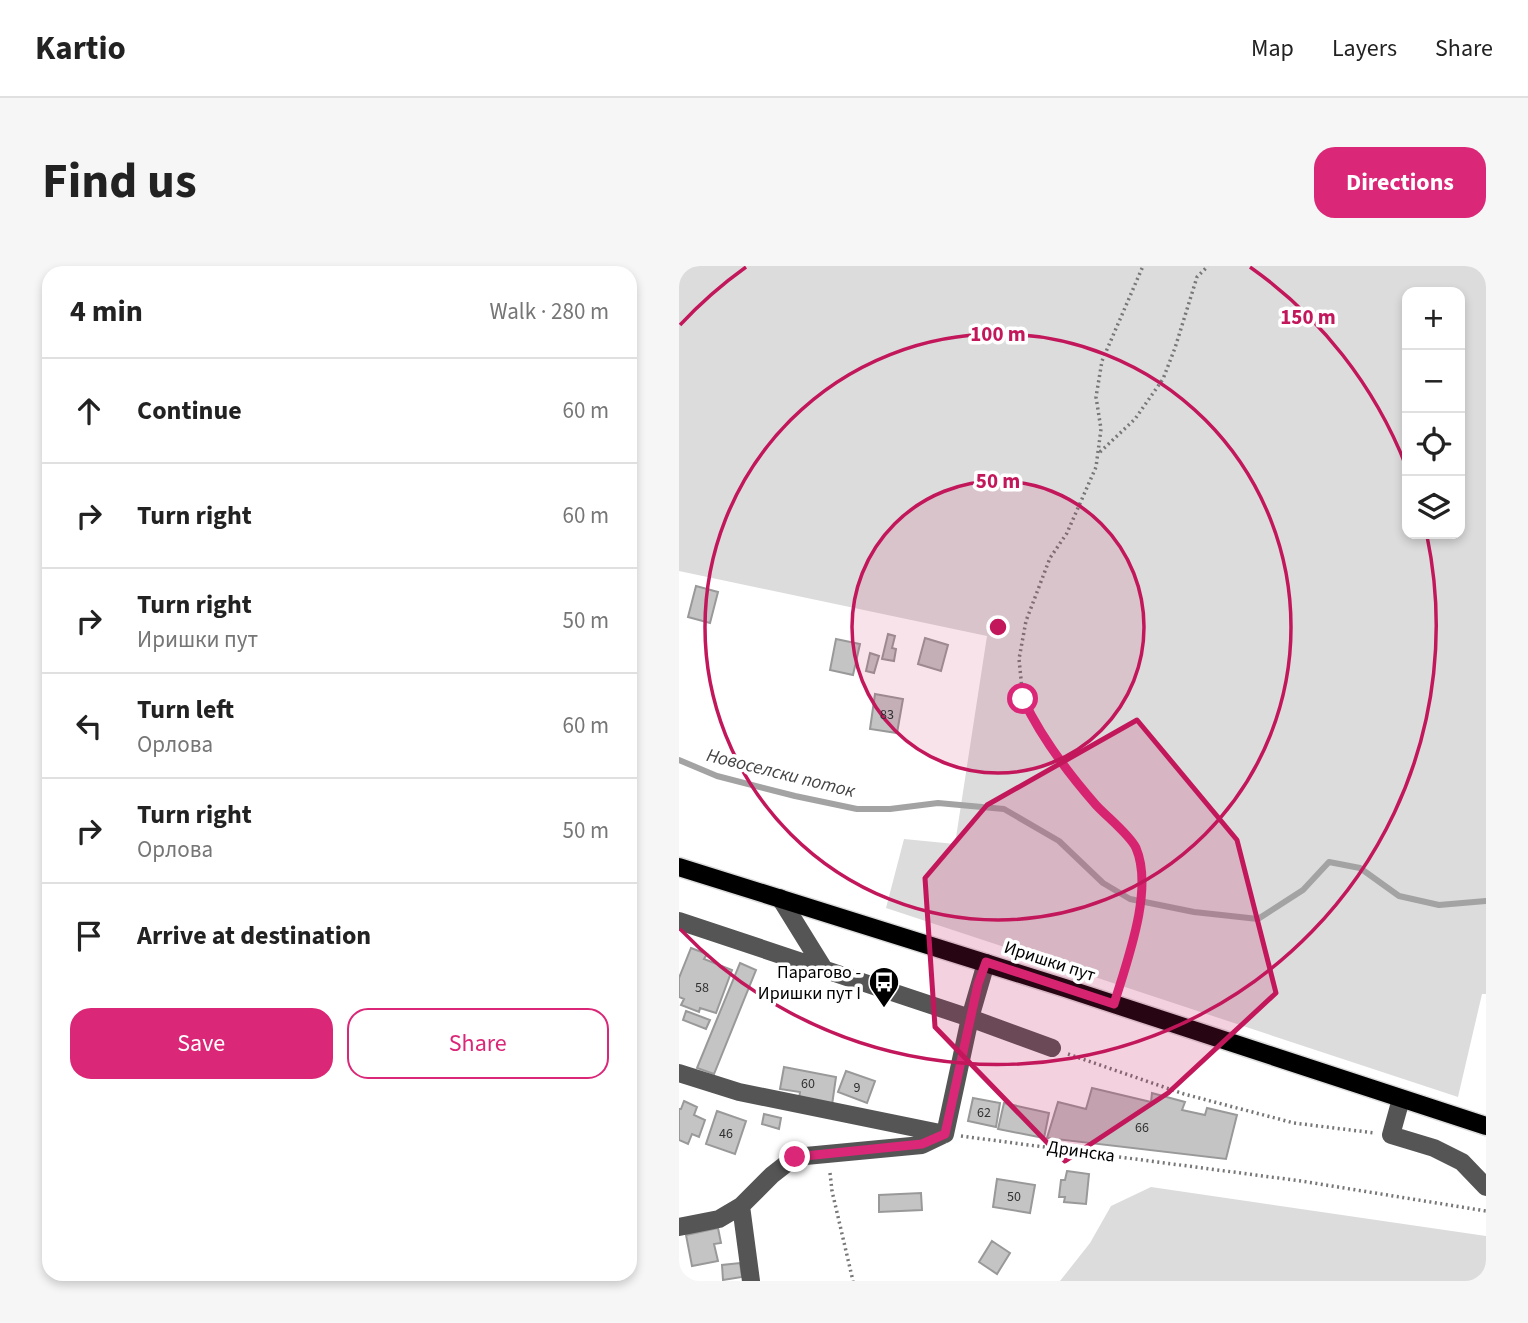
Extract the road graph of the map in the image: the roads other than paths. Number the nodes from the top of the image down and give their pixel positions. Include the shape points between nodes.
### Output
1 (679, 867) edge
2 (780, 898) junction
3 (679, 921) edge
4 (986, 962) junction
5 (824, 969) junction
6 (970, 1018) junction
7 (1052, 1048) road end
8 (679, 1073) edge
9 (1401, 1099) junction
10 (1486, 1126) edge
11 (945, 1134) junction
12 (1486, 1187) edge
13 (741, 1206) junction
14 (679, 1227) edge
15 (751, 1281) edge

1 - 2 main road, Иришки пут
2 - 4 main road, Иришки пут
2 - 5 street
3 - 5 street
4 - 6 street
4 - 9 main road, Иришки пут
5 - 6 street
6 - 7 street
6 - 11 street
8 - 11 street via 739,1092
9 - 10 main road, Иришки пут
9 - 12 street via 1391,1135 1462,1162
11 - 13 street via 922,1144 795,1157
13 - 14 street via 719,1219
13 - 15 street

